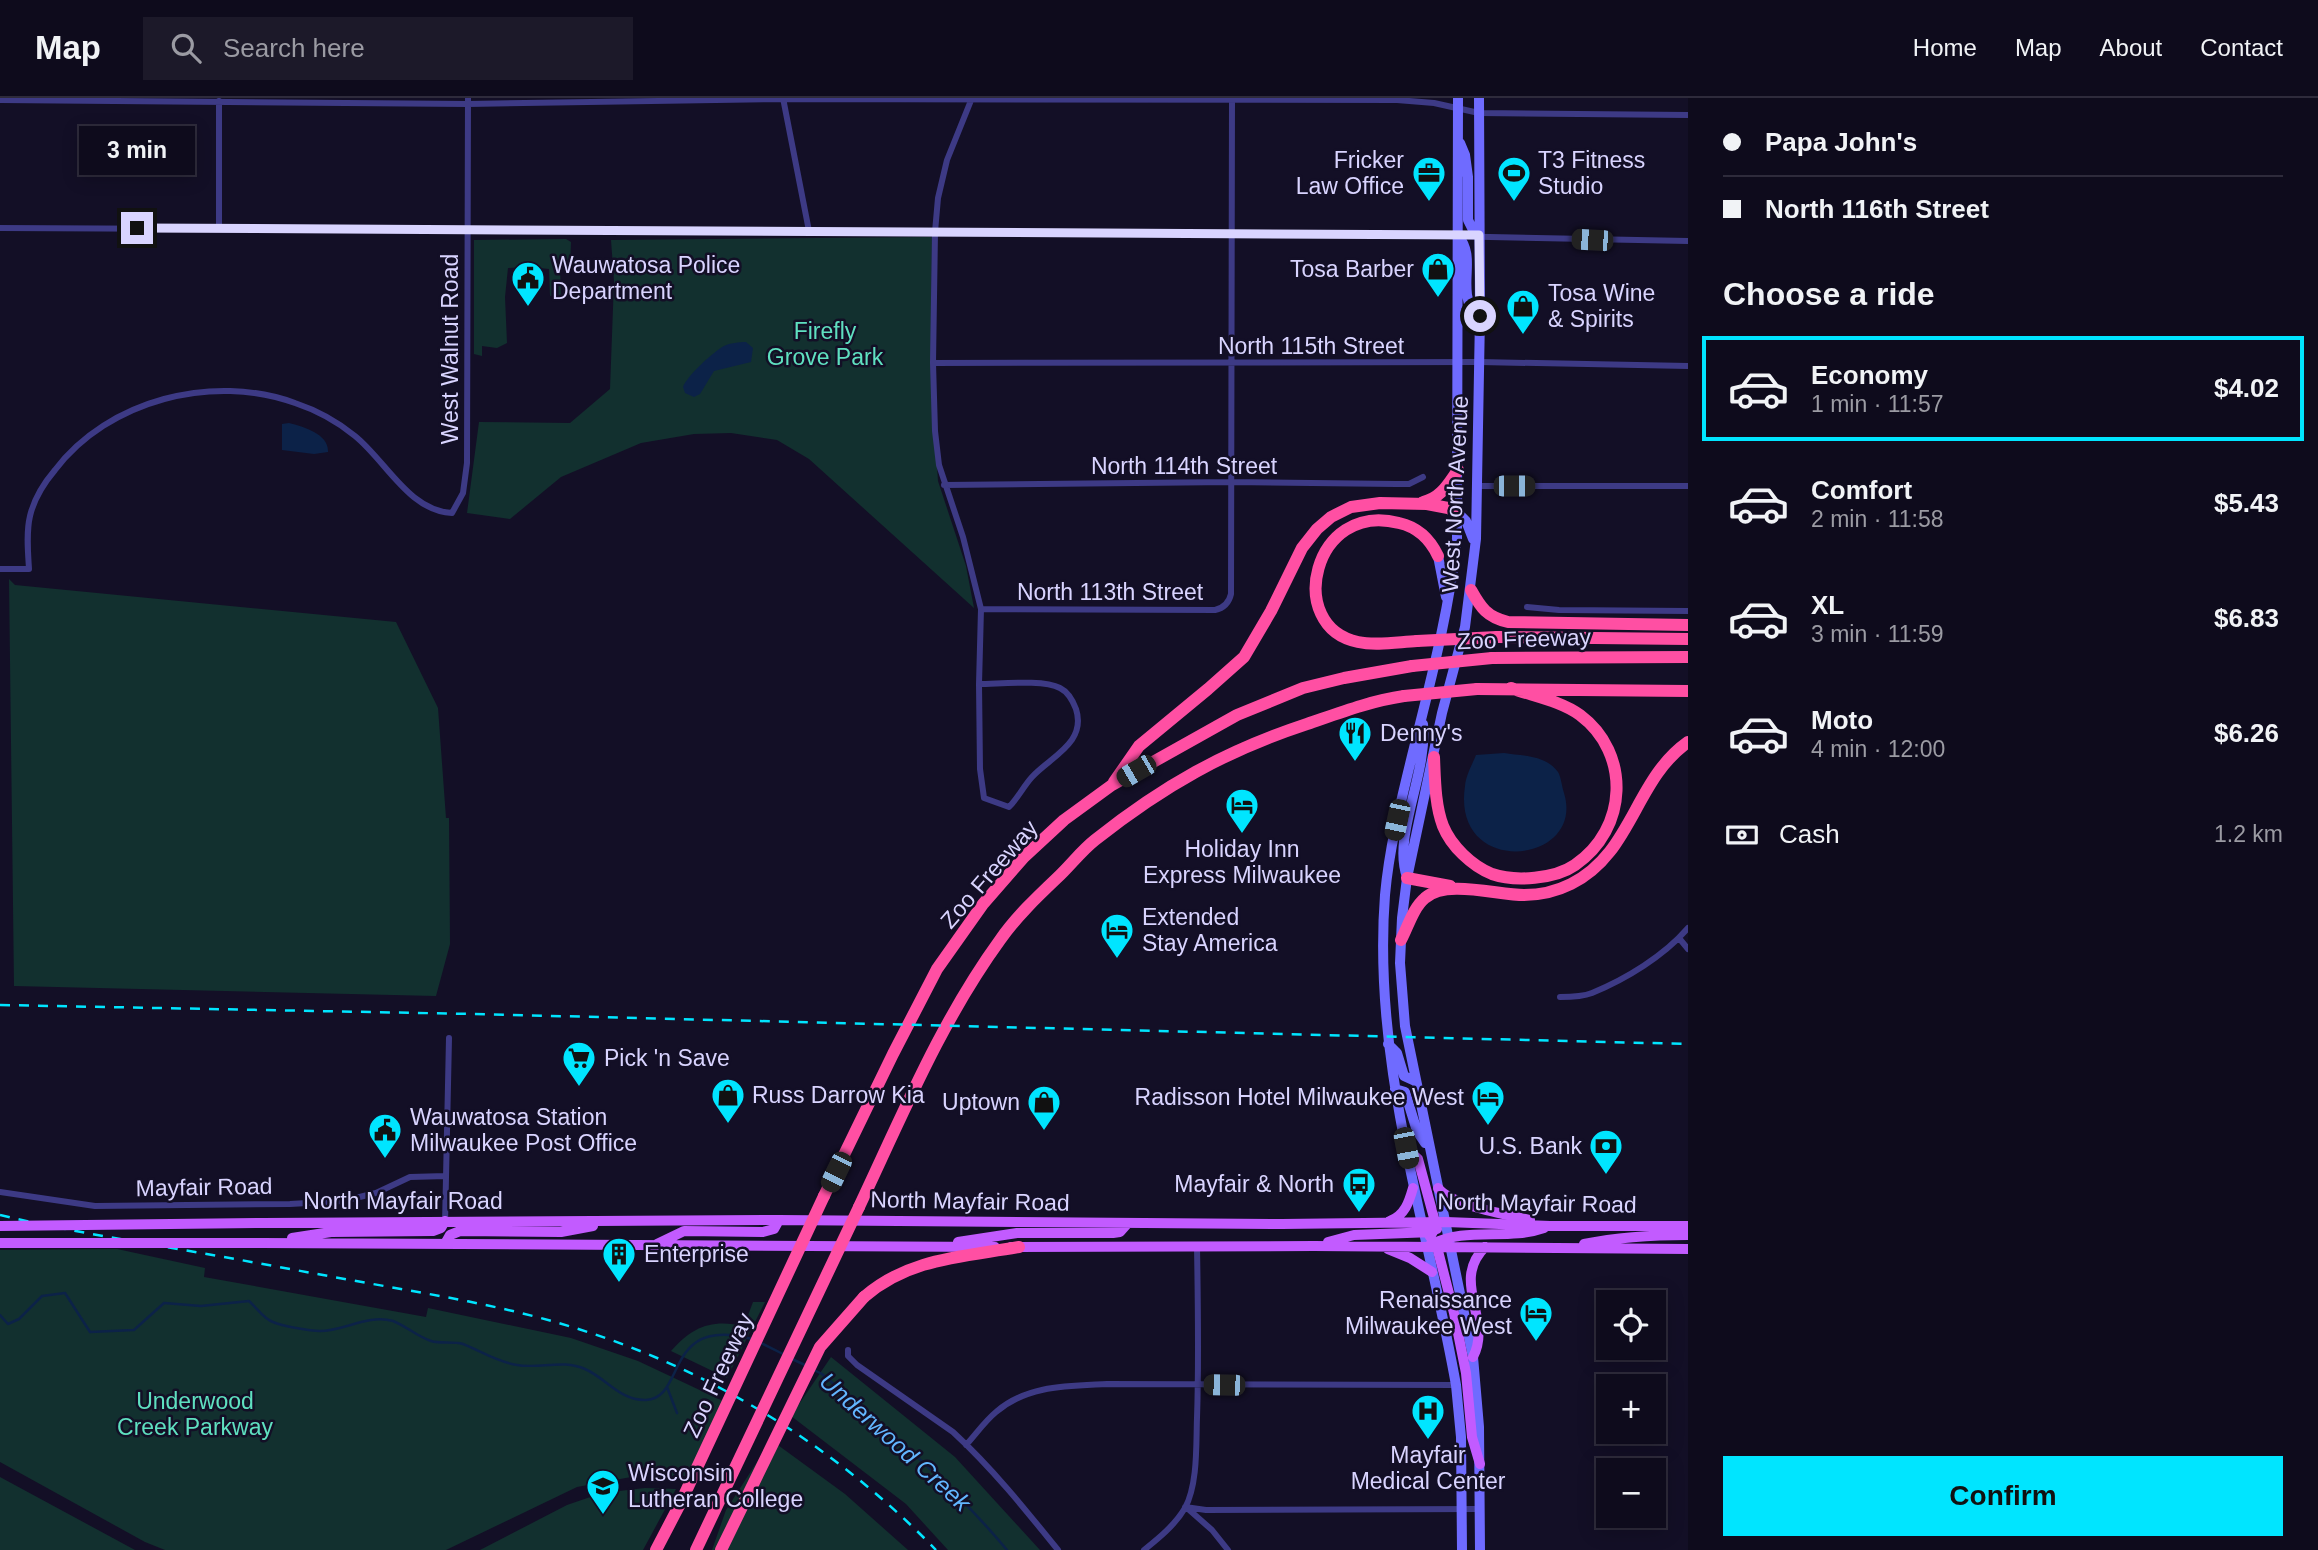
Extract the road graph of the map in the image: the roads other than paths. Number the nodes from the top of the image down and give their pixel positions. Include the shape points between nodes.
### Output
1 (783, 98) edge
2 (1479, 98) edge
3 (971, 99) edge
4 (1232, 99) edge
5 (0, 100) edge
6 (219, 100) edge
7 (468, 101) edge
8 (1458, 103) edge
9 (1479, 113) junction
10 (1688, 115) edge
11 (1457, 137) junction
12 (0, 228) edge
13 (219, 228) junction
14 (467, 230) junction
15 (808, 231) junction
16 (935, 232) junction
17 (1230, 233) junction
18 (1458, 235) junction
19 (1479, 235) junction
20 (1688, 241) edge
21 (1480, 330) junction
22 (1480, 362) junction
23 (933, 363) junction
24 (1231, 363) junction
25 (1458, 363) junction
26 (1688, 366) edge
27 (1458, 470) junction
28 (1423, 477) dead end
29 (1231, 482) junction
30 (944, 485) junction
31 (1477, 486) junction
32 (1688, 486) edge
33 (1417, 503) junction
34 (1458, 513) junction
35 (1475, 546) junction
36 (1438, 556) joint
37 (0, 569) edge
38 (1471, 590) junction
39 (1448, 606) junction
40 (1527, 607) dead end
41 (981, 609) junction
42 (1688, 611) edge
43 (1688, 625) edge
44 (1688, 639) edge
45 (1688, 657) edge
46 (979, 684) junction
47 (1511, 688) junction
48 (1688, 691) edge
49 (1422, 715) junction
50 (1688, 742) edge
51 (1434, 757) junction
52 (1112, 785) junction
53 (1388, 874) junction
54 (1407, 878) junction
55 (1478, 891) junction
56 (1688, 928) edge
57 (1679, 938) junction
58 (1401, 940) junction
59 (1688, 949) edge
60 (1560, 997) dead end
61 (449, 1038) dead end
62 (1388, 1044) junction
63 (1415, 1082) junction
64 (1395, 1088) junction
65 (1406, 1148) junction
66 (1429, 1149) junction
67 (446, 1177) junction
68 (1413, 1188) junction
69 (1438, 1188) junction
70 (0, 1192) edge
71 (779, 1220) junction
72 (445, 1221) junction
73 (616, 1221) junction
74 (1128, 1223) junction
75 (1385, 1223) junction
76 (0, 1226) edge
77 (1550, 1226) junction
78 (1688, 1226) edge
79 (1436, 1235) junction
80 (1688, 1235) edge
81 (0, 1243) edge
82 (265, 1243) junction
83 (445, 1244) junction
84 (656, 1244) junction
85 (1314, 1246) junction
86 (1379, 1246) junction
87 (934, 1247) junction
88 (1018, 1247) junction
89 (1197, 1247) junction
90 (1485, 1247) junction
91 (1564, 1248) junction
92 (1688, 1250) edge
93 (1432, 1272) junction
94 (848, 1350) dead end
95 (1473, 1357) junction
96 (1198, 1384) junction
97 (1456, 1385) junction
98 (967, 1445) junction
99 (1480, 1464) junction
100 (1185, 1507) junction
101 (1462, 1509) junction
102 (1480, 1509) junction
103 (656, 1550) edge
104 (696, 1550) edge
105 (721, 1550) edge
106 (1058, 1550) edge
107 (1144, 1550) edge
108 (1228, 1550) edge
109 (1463, 1550) edge
110 (1480, 1550) edge

1 - 3 street
1 - 7 street
1 - 15 street
2 - 9 main road, West North Avenue
3 - 4 street
3 - 16 street via 947,160
4 - 8 street
4 - 17 street
5 - 6 street
6 - 7 street
6 - 13 street
7 - 14 street, West Walnut Road
8 - 9 street
8 - 11 main road, West North Avenue
9 - 10 street
9 - 19 main road, West North Avenue
11 - 18 main road, West North Avenue
11 - 19 main road via 1465,155 1468,220
12 - 13 street
13 - 14 street
14 - 15 street
14 - 37 street, West Walnut Road via 467,463 463,493 452,513 424,505 356,437 314,410 250,393 195,393 128,411 70,451 33,507 29,569
15 - 16 street
16 - 17 street
16 - 23 street
17 - 18 street
17 - 24 street
18 - 19 street
18 - 21 main road via 1467,249 1467,294
18 - 25 main road, West North Avenue
19 - 20 street
19 - 21 main road, West North Avenue
21 - 22 main road, West North Avenue
22 - 25 street, North 115th Street
22 - 26 street, North 115th Street
22 - 31 main road, West North Avenue
23 - 24 street, North 115th Street
23 - 30 street via 935,431
24 - 25 street, North 115th Street
24 - 29 street
25 - 27 main road, West North Avenue
27 - 33 highway via 1436,497
27 - 34 main road, West North Avenue
28 - 29 street, North 114th Street via 1409,484
29 - 30 street, North 114th Street
29 - 41 street, North 113th Street via 1231,594 1225,606 1215,610
30 - 41 street
31 - 32 street
31 - 35 main road, West North Avenue
33 - 34 highway
33 - 52 highway via 1351,507 1317,529 1299,553 1251,648 1139,746
34 - 35 main road
34 - 39 main road, West North Avenue
35 - 38 main road, West North Avenue
36 - 39 main road
36 - 44 highway, bridge via 1421,533 1386,519 1340,533 1326,548 1317,570 1322,616 1332,629 1358,642 1497,637
38 - 43 highway via 1486,613 1508,622
38 - 51 main road, West North Avenue
39 - 49 main road, West North Avenue
40 - 42 street
41 - 46 street
45 - 52 highway, Zoo Freeway, bridge via 1492,658 1344,678 1278,697 1237,715
46 - 46 street via 1048,684 1061,688 1077,713 1073,741 1031,778 1009,807 984,799
47 - 48 highway
47 - 51 highway via 1581,715 1610,750 1618,776 1613,817 1582,860 1566,870 1524,878 1493,874 1479,866 1454,844 1444,827
47 - 104 highway, bridge via 1370,703 1219,758 1185,776 1093,842 1032,902 1000,939 938,1040
49 - 53 main road, West North Avenue
49 - 54 main road via 1421,767 1403,846
50 - 55 highway via 1654,778 1612,851 1585,875 1544,893
51 - 54 main road, West North Avenue
52 - 103 highway, Zoo Freeway, bridge via 1024,857 937,969
53 - 54 main road
53 - 62 main road, West North Avenue via 1383,972
54 - 55 highway
54 - 58 main road, West North Avenue
55 - 58 highway via 1442,890 1429,895 1416,908
56 - 57 street
57 - 59 street
57 - 60 street via 1653,959 1591,994
58 - 63 main road, West North Avenue via 1402,1004
61 - 67 street
62 - 63 main road via 1397,1053 1404,1076
62 - 64 main road, West North Avenue
63 - 66 main road, West North Avenue
64 - 65 main road, West North Avenue
64 - 66 main road via 1405,1092 1417,1131
65 - 68 main road, West North Avenue
65 - 79 main road via 1418,1159
66 - 69 main road, West North Avenue
67 - 70 street, Mayfair Road via 410,1177 365,1196 303,1203 95,1206
67 - 72 street
68 - 75 main road via 1401,1214
68 - 79 main road, West North Avenue
69 - 77 main road via 1455,1200
69 - 79 main road, West North Avenue
71 - 73 main road, North Mayfair Road
71 - 74 main road, North Mayfair Road
71 - 84 main road via 774,1229 763,1232 684,1231
72 - 73 main road, North Mayfair Road
72 - 76 main road, North Mayfair Road, bridge
72 - 82 main road via 433,1231 331,1232
72 - 83 street
73 - 83 main road via 561,1231 460,1231 450,1235
74 - 75 main road, North Mayfair Road
74 - 87 main road via 1113,1233 1017,1233
75 - 79 main road, North Mayfair Road
77 - 78 main road, North Mayfair Road
77 - 79 main road, North Mayfair Road
79 - 85 main road via 1354,1235
79 - 86 main road, North Mayfair Road
79 - 90 main road, North Mayfair Road
79 - 93 main road, West North Avenue
79 - 95 main road, West North Avenue
79 - 99 main road via 1462,1345 1472,1437
80 - 91 main road via 1650,1234
81 - 82 main road, North Mayfair Road, bridge
82 - 83 main road, North Mayfair Road
83 - 84 main road, North Mayfair Road
84 - 87 main road, North Mayfair Road
85 - 86 main road, North Mayfair Road
85 - 89 main road, North Mayfair Road
86 - 93 main road
87 - 88 main road, North Mayfair Road
88 - 89 main road, North Mayfair Road
88 - 105 highway, bridge via 929,1261 896,1275 864,1297 820,1347
89 - 96 street
90 - 91 main road, North Mayfair Road
90 - 95 main road via 1473,1261 1471,1273 1480,1333
91 - 92 main road, North Mayfair Road
93 - 97 main road, West North Avenue
94 - 98 street via 857,1365
95 - 99 main road, West North Avenue
96 - 97 street
96 - 98 street via 1042,1389 1000,1408
96 - 100 street via 1196,1458
97 - 101 main road, West North Avenue
98 - 106 street
99 - 102 main road, West North Avenue
100 - 101 street
100 - 107 street
100 - 108 street via 1207,1524
101 - 102 street
101 - 109 main road, West North Avenue
102 - 110 main road, West North Avenue

